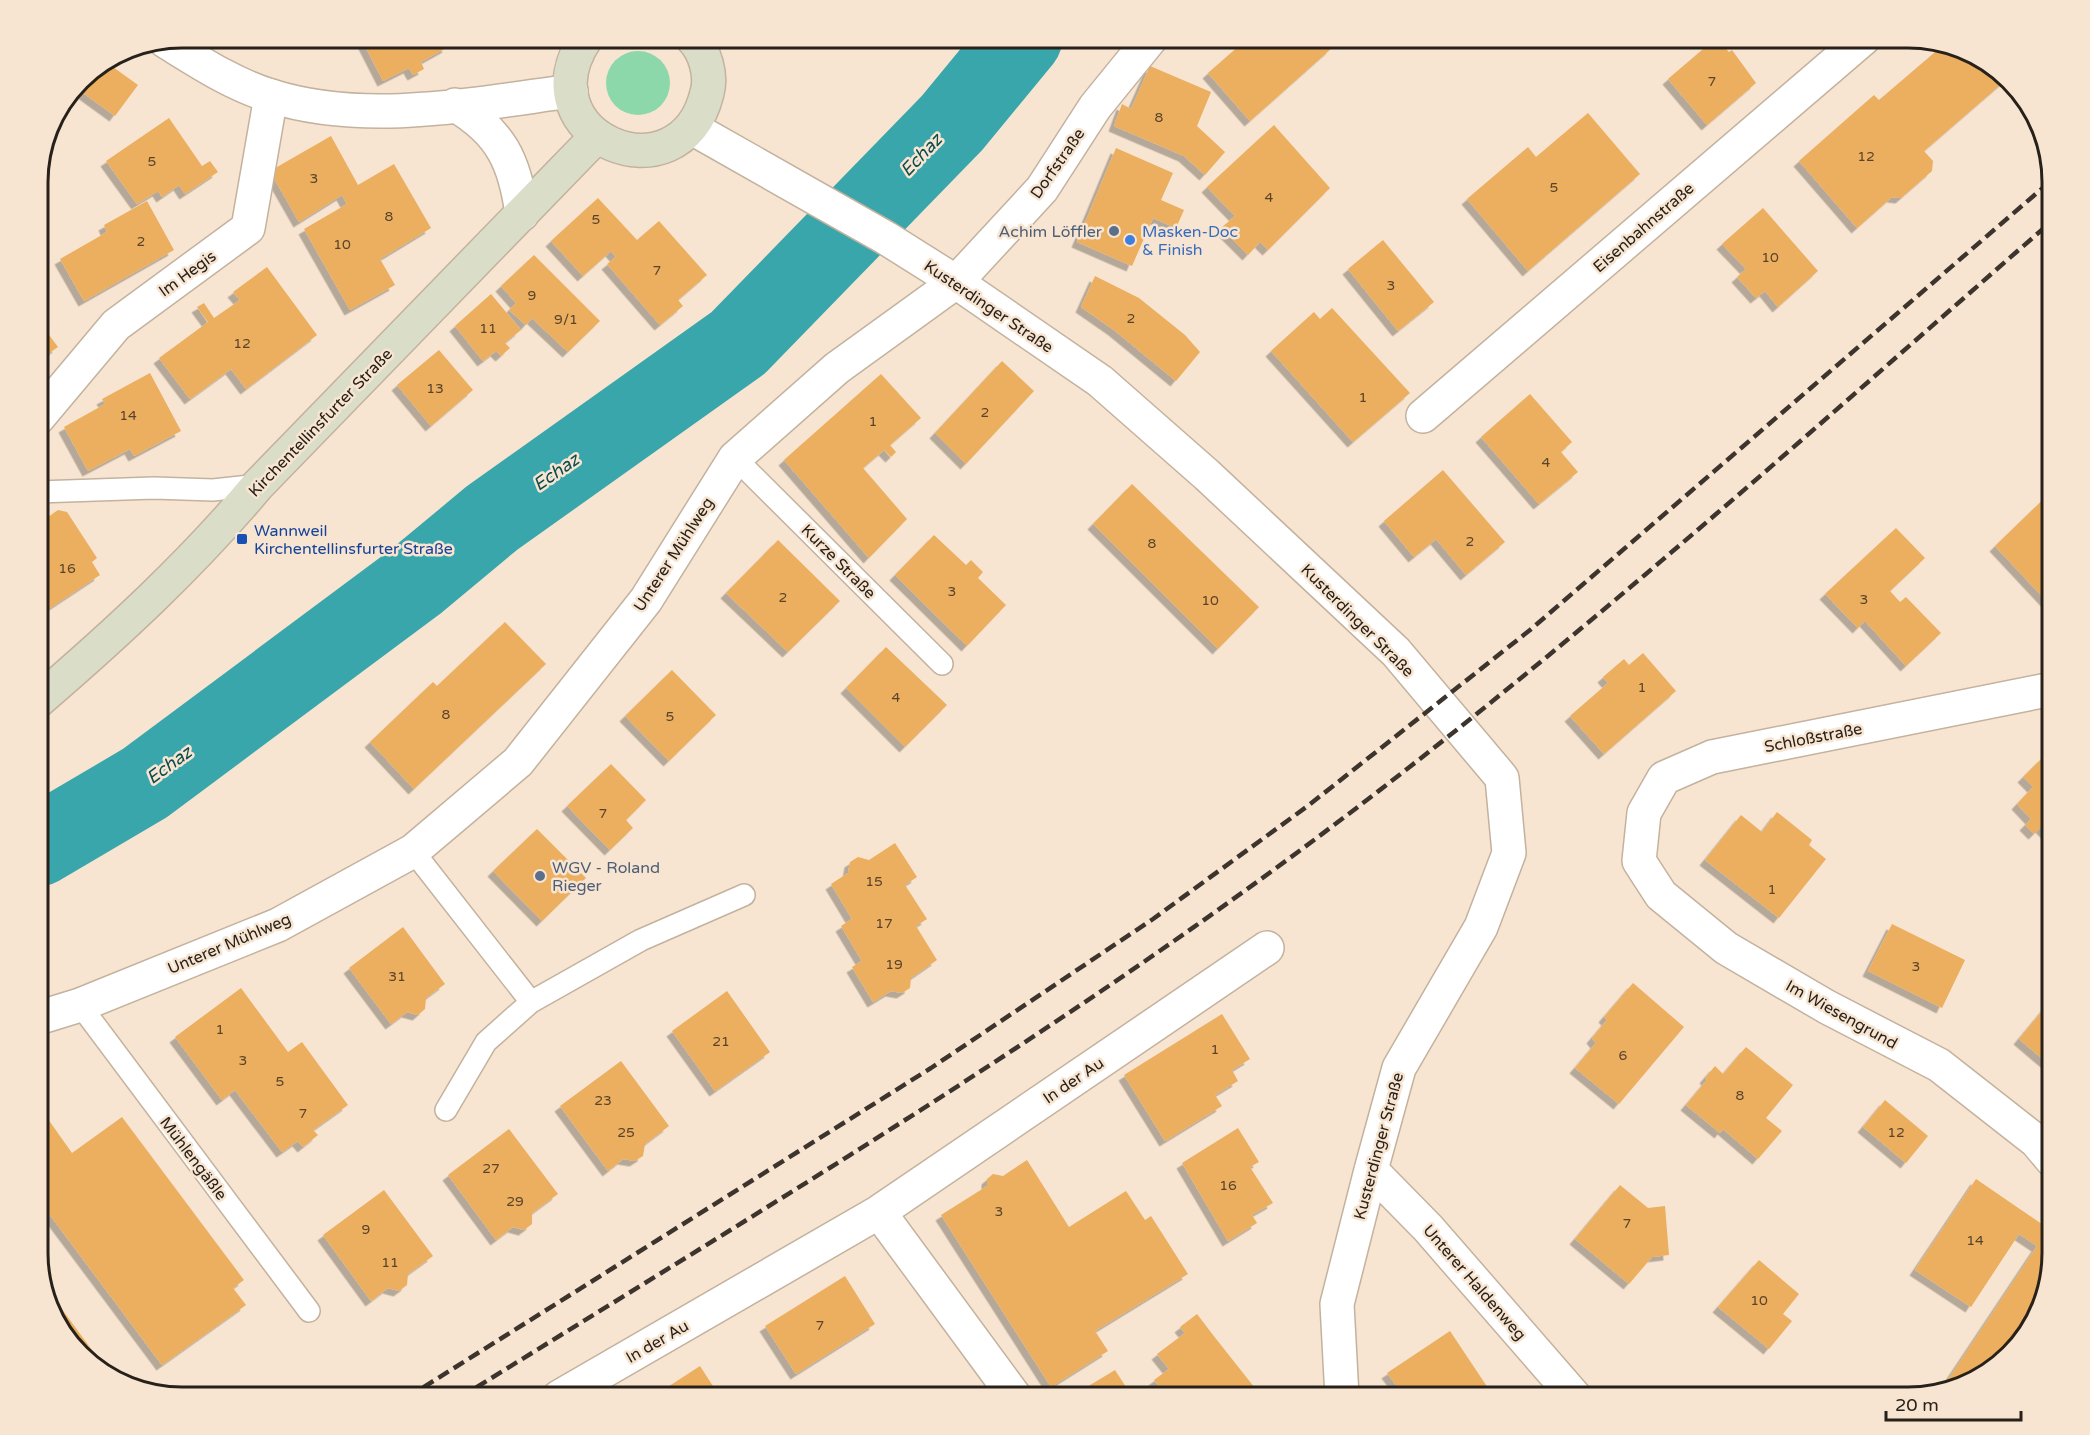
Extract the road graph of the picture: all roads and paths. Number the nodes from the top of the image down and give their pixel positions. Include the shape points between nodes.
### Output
1 (176, 48) edge
2 (580, 48) edge
3 (699, 48) edge
4 (1142, 48) edge
5 (1852, 48) edge
6 (571, 91) junction
7 (271, 96) junction
8 (455, 105) junction
9 (692, 128) junction
10 (596, 137) junction
11 (522, 214) junction
12 (956, 282) junction
13 (48, 406) edge
14 (1423, 416) dead end
15 (735, 458) junction
16 (258, 485) junction
17 (48, 492) edge
18 (942, 664) dead end
19 (2042, 691) edge
20 (48, 692) edge
21 (413, 851) junction
22 (1639, 861) joint
23 (744, 895) dead end
24 (1267, 948) dead end
25 (531, 1002) junction
26 (80, 1005) junction
27 (48, 1015) edge
28 (446, 1110) dead end
29 (2042, 1148) edge
30 (1371, 1170) junction
31 (879, 1212) junction
32 (309, 1311) dead end
33 (578, 1387) edge
34 (1007, 1387) edge
35 (1341, 1387) edge
36 (1565, 1387) edge

1 - 7 street via 214,71
2 - 6 main road via 571,71
3 - 9 main road via 709,87 704,108
4 - 12 street, Dorfstraße via 1095,107 1042,189
5 - 14 street, Eisenbahnstraße
6 - 8 street
6 - 10 main road via 575,108
7 - 8 street via 338,108
7 - 13 street, Im Hegis via 248,228 116,325
8 - 11 street via 488,128 500,143 514,173
9 - 10 main road via 676,141 646,150 615,147
9 - 12 street, Kusterdinger Straße via 814,195
10 - 11 main road, Kirchentellinsfurter Straße
11 - 16 main road, Kirchentellinsfurter Straße
12 - 15 street, Unterer Mühlweg via 837,368
12 - 30 street, Kusterdinger Straße via 1100,381 1207,475 1396,652 1502,778 1509,853 1481,927 1399,1068
15 - 18 lane, Kurze Straße
15 - 21 street, Unterer Mühlweg via 646,600 518,762
16 - 17 lane via 213,490
16 - 20 main road, Kirchentellinsfurter Straße via 228,521 106,642
19 - 22 street, Schloßstraße via 1712,757 1664,778 1644,813
21 - 25 lane
21 - 26 street, Unterer Mühlweg via 278,925
22 - 29 street, Im Wiesengrund via 1660,895 1726,948 1827,1007 1939,1065
23 - 25 lane via 641,940
24 - 31 street, In der Au
25 - 28 lane via 486,1042
26 - 27 street, Unterer Mühlweg
26 - 32 lane, Mühlengäßle
30 - 35 street, Kusterdinger Straße via 1337,1304
30 - 36 street, Unterer Haldenweg via 1428,1228
31 - 33 street, In der Au
31 - 34 street

